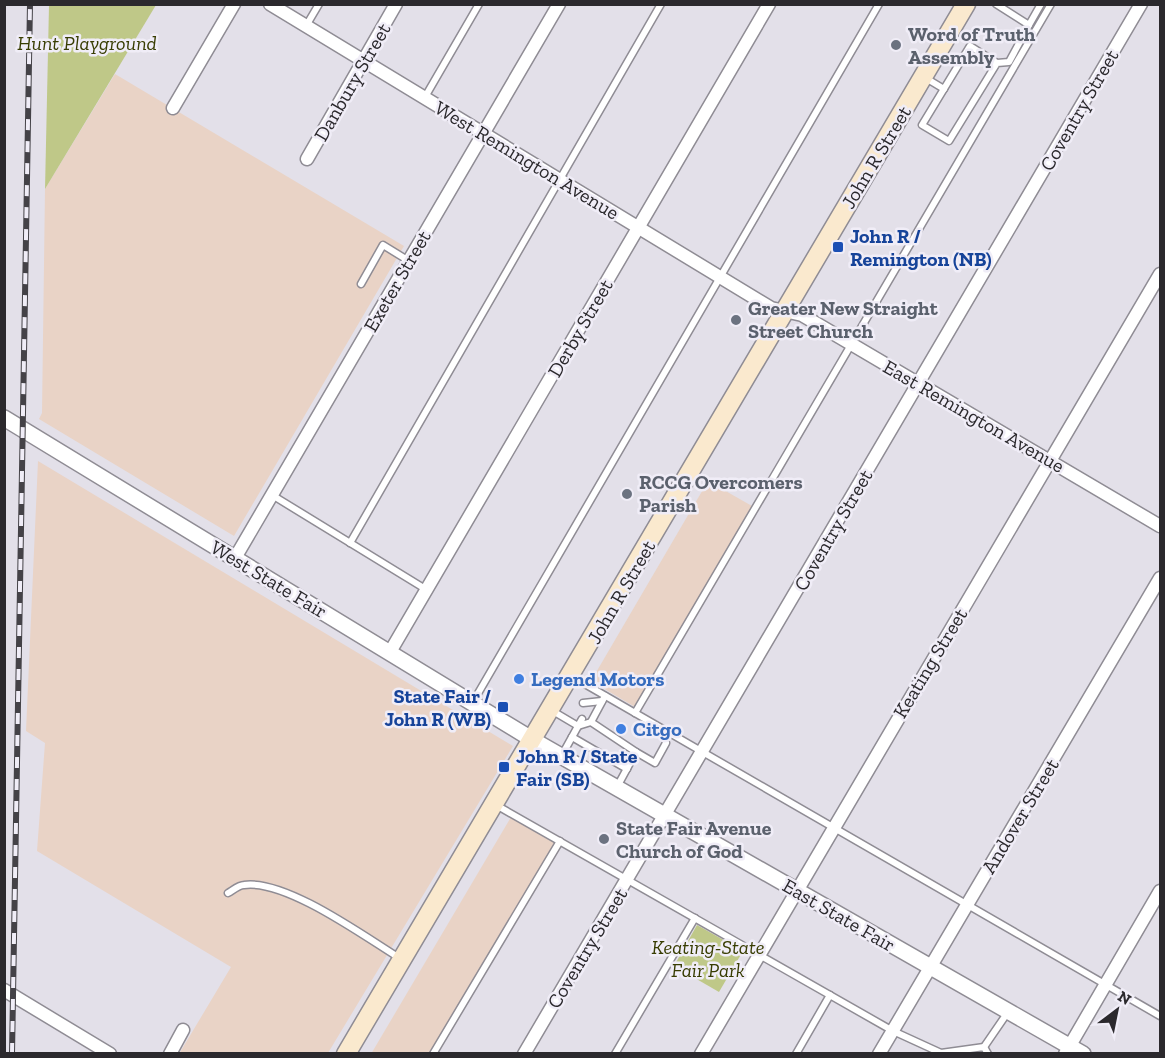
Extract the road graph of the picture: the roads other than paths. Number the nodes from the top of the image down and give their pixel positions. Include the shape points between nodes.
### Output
1 (234, 4) edge
2 (270, 4) edge
3 (319, 4) edge
4 (396, 4) edge
5 (479, 4) edge
6 (559, 4) edge
7 (661, 4) edge
8 (769, 4) edge
9 (879, 4) edge
10 (966, 4) edge
11 (996, 4) edge
12 (1041, 4) edge
13 (1051, 4) edge
14 (1141, 4) edge
15 (1029, 25) junction
16 (306, 27) junction
17 (363, 61) junction
18 (997, 63) junction
19 (923, 77) junction
20 (944, 89) junction
21 (424, 98) junction
22 (173, 108) dead end
23 (484, 134) junction
24 (307, 159) dead end
25 (558, 179) junction
26 (639, 227) junction
27 (409, 261) junction
28 (1161, 274) edge
29 (718, 276) junction
30 (361, 284) dead end
31 (785, 311) junction
32 (851, 344) junction
33 (919, 384) junction
34 (4, 418) edge
35 (1050, 461) junction
36 (272, 495) junction
37 (1161, 526) edge
38 (350, 543) junction
39 (235, 558) junction
40 (1161, 578) edge
41 (427, 590) junction
42 (390, 652) junction
43 (571, 676) junction
44 (604, 699) junction
45 (472, 703) junction
46 (588, 703) dead end
47 (551, 710) junction
48 (635, 713) junction
49 (577, 721) junction
50 (591, 722) junction
51 (572, 737) junction
52 (533, 740) junction
53 (666, 743) dead end
54 (636, 752) junction
55 (703, 752) junction
56 (561, 756) junction
57 (627, 769) junction
58 (616, 788) junction
59 (495, 805) junction
60 (666, 816) junction
61 (833, 827) junction
62 (560, 841) junction
63 (628, 880) junction
64 (796, 890) junction
65 (1161, 891) edge
66 (228, 893) dead end
67 (967, 905) junction
68 (696, 918) junction
69 (760, 956) junction
70 (402, 960) junction
71 (931, 967) junction
72 (1106, 984) junction
73 (4, 990) edge
74 (830, 995) junction
75 (1008, 1011) junction
76 (1161, 1016) edge
77 (183, 1030) dead end
78 (893, 1031) junction
79 (986, 1050) edge
80 (1072, 1051) edge
81 (111, 1053) edge
82 (170, 1053) edge
83 (346, 1053) edge
84 (434, 1053) edge
85 (524, 1053) edge
86 (615, 1053) edge
87 (701, 1053) edge
88 (796, 1053) edge
89 (879, 1053) edge

1 - 22 street
2 - 16 street, West Remington Avenue
3 - 16 lane
4 - 17 street, Danbury Street
5 - 21 lane
6 - 23 street, Exeter Street
7 - 25 lane
8 - 26 street, Derby Street
9 - 29 lane
10 - 19 main road, John R Street
11 - 15 lane
12 - 15 lane
13 - 32 lane
14 - 33 street, Coventry Street
15 - 18 lane via 1009,62
16 - 17 street, West Remington Avenue
17 - 21 street, West Remington Avenue
17 - 24 street, Danbury Street
18 - 20 lane via 970,46
18 - 20 lane via 949,141 922,125
19 - 20 lane
19 - 31 main road, John R Street
21 - 23 street, West Remington Avenue
23 - 25 street, West Remington Avenue
23 - 27 street, Exeter Street
25 - 26 street, West Remington Avenue
25 - 38 lane
26 - 29 street, West Remington Avenue
26 - 41 street, Derby Street
27 - 30 lane via 382,245
27 - 36 street, Exeter Street
28 - 35 street, Keating Street
29 - 31 street, West Remington Avenue via 771,308
29 - 45 lane
31 - 32 street, East Remington Avenue via 802,315
31 - 43 main road, John R Street
32 - 33 street, East Remington Avenue
32 - 48 lane
33 - 35 street, East Remington Avenue
33 - 55 street, Coventry Street
34 - 39 street, West State Fair
35 - 37 street, East Remington Avenue
35 - 61 street, Keating Street
36 - 38 lane
36 - 39 street, Exeter Street
38 - 41 lane
39 - 42 street, West State Fair
40 - 67 street, Andover Street
41 - 42 street, Derby Street
42 - 45 street, West State Fair
43 - 44 lane
43 - 47 main road, John R Street
44 - 46 lane
44 - 48 lane
44 - 50 lane
45 - 52 street, West State Fair
47 - 49 lane
47 - 52 main road, John R Street
48 - 55 lane
49 - 50 lane
49 - 51 lane
50 - 54 lane
51 - 56 lane
51 - 57 lane via 594,746
52 - 56 street, East State Fair
52 - 59 main road, John R Street
53 - 54 lane via 656,763
54 - 57 lane
55 - 60 street, Coventry Street
55 - 61 lane
56 - 58 street, East State Fair
57 - 58 lane
58 - 60 street, East State Fair
59 - 62 lane
59 - 70 main road, John R Street
60 - 63 street, Coventry Street
60 - 64 street, East State Fair
61 - 64 street, Keating Street
61 - 67 lane
62 - 63 lane
62 - 84 lane
63 - 68 lane
63 - 85 street, Coventry Street
64 - 69 street, Keating Street
64 - 71 street, East State Fair
65 - 72 street
66 - 70 lane via 243,885 272,886 302,899
67 - 71 street, Andover Street
67 - 72 lane
68 - 69 lane
68 - 86 lane
69 - 74 lane
69 - 87 street, Keating Street
70 - 83 main road, John R Street
71 - 75 street, East State Fair
71 - 78 street, Andover Street
72 - 76 lane
72 - 80 street
73 - 81 street
74 - 78 lane
74 - 88 lane
75 - 79 lane
75 - 80 street, East State Fair
77 - 82 street
78 - 79 lane via 941,1053
78 - 89 street, Andover Street

